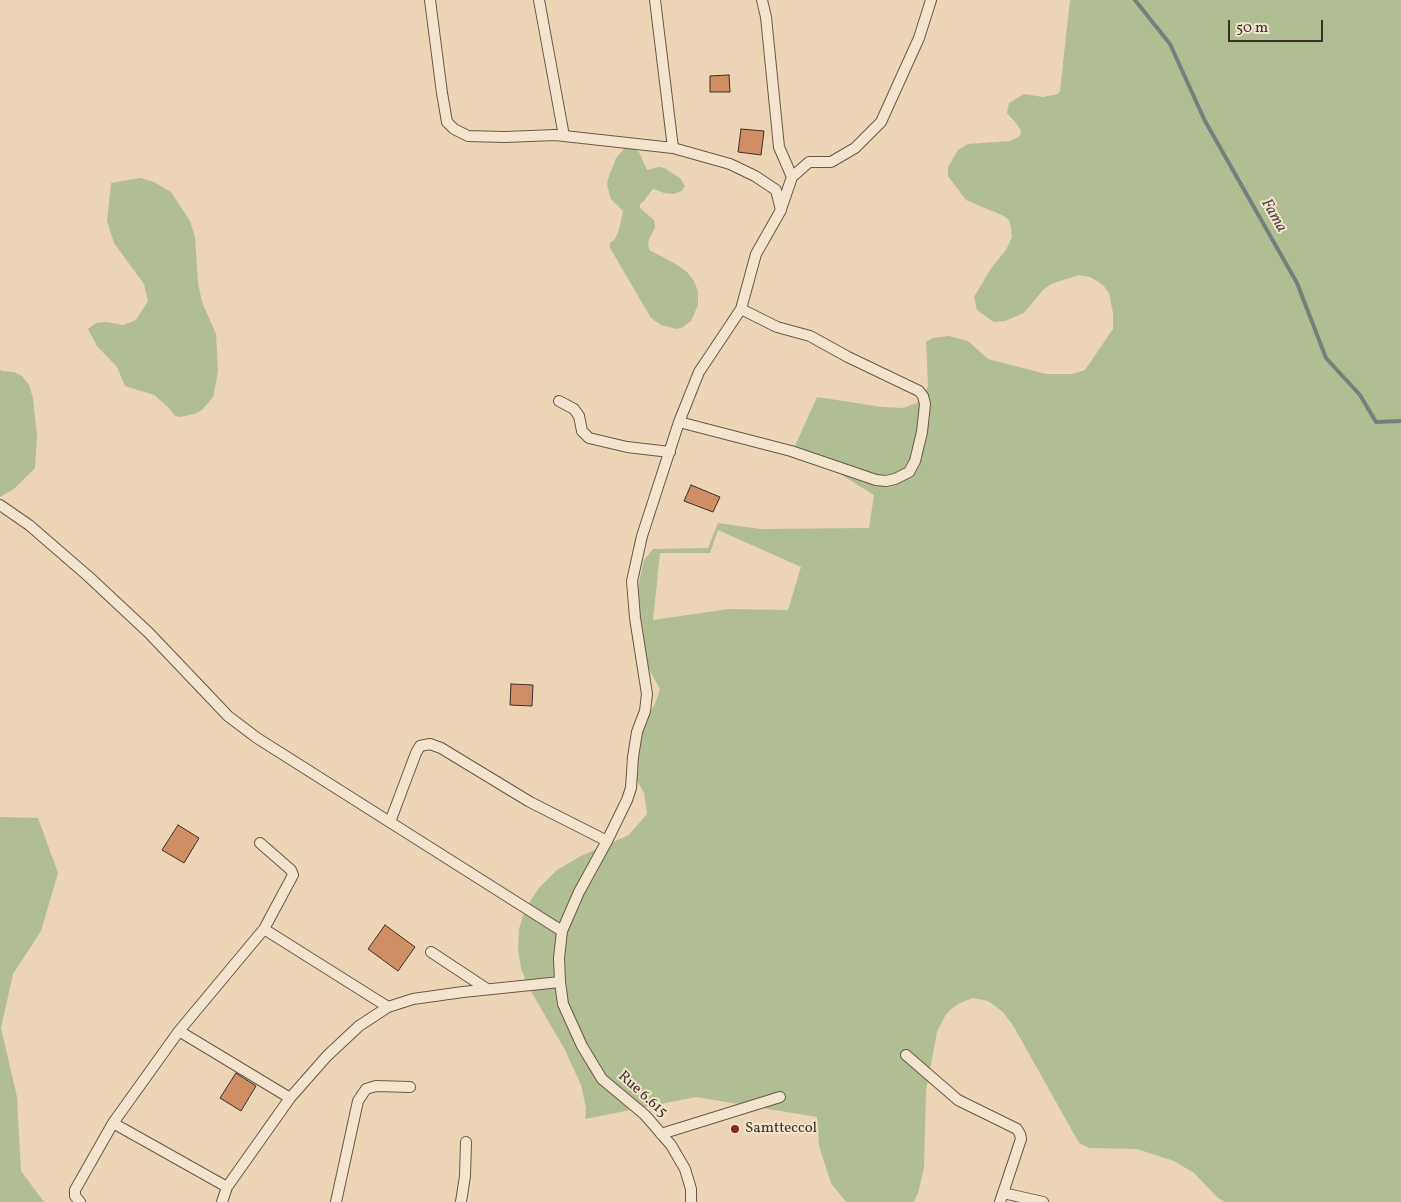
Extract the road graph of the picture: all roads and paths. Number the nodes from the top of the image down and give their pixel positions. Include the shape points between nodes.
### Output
1 (430, 0) edge
2 (539, 0) edge
3 (654, 0) edge
4 (762, 0) edge
5 (931, 0) edge
6 (564, 136) junction
7 (673, 148) junction
8 (792, 177) junction
9 (781, 210) junction
10 (741, 309) junction
11 (559, 401) dead end
12 (679, 422) junction
13 (670, 452) junction
14 (0, 505) edge
15 (390, 822) junction
16 (607, 842) junction
17 (260, 843) dead end
18 (264, 929) junction
19 (562, 931) junction
20 (431, 952) dead end
21 (560, 982) junction
22 (487, 989) junction
23 (388, 1007) junction
24 (180, 1031) junction
25 (906, 1054) dead end
26 (410, 1087) dead end
27 (780, 1097) dead end
28 (290, 1098) junction
29 (113, 1123) junction
30 (661, 1134) junction
31 (466, 1142) dead end
32 (227, 1187) junction
33 (1001, 1198) edge
34 (80, 1202) edge
35 (222, 1202) edge
36 (336, 1202) edge
37 (461, 1202) edge
38 (691, 1202) edge
39 (1043, 1202) edge

1 - 6 street via 447,122 468,136
2 - 6 street
3 - 7 street
4 - 8 street via 779,147
5 - 8 street via 919,38 882,122 855,148 831,162 809,162
6 - 7 street
7 - 9 street via 730,164 755,176 776,190
8 - 9 street, Rue 6.615
9 - 10 street, Rue 6.615 via 756,254
10 - 12 street, Rue 6.615 via 699,372
10 - 12 street via 777,327 810,336 919,391 925,404 922,432 909,472 895,480 876,480 791,451
11 - 13 street via 574,409 582,431 589,438
12 - 13 street, Rue 6.615
13 - 16 street, Rue 6.615 via 642,536 632,581 646,683 645,711 637,732 627,800
14 - 15 street via 29,525 150,633 228,716 257,738
15 - 16 street via 416,753 420,746 430,744
15 - 19 street
16 - 19 street, Rue 6.615
17 - 18 street via 293,875
18 - 23 street
18 - 24 street
19 - 21 street, Rue 6.615
20 - 22 street
21 - 22 street
21 - 30 street, Rue 6.615 via 563,1004 602,1080 644,1115
22 - 23 street via 413,999
23 - 28 street via 359,1026
24 - 28 street
24 - 29 street
25 - 33 street via 958,1100 1017,1129 1021,1139
26 - 36 street via 376,1086 366,1089 358,1101
27 - 30 street
28 - 32 street
29 - 32 street
29 - 34 street via 75,1190
30 - 38 street, Rue 6.615 via 685,1169
31 - 37 street
32 - 35 street
33 - 39 street

